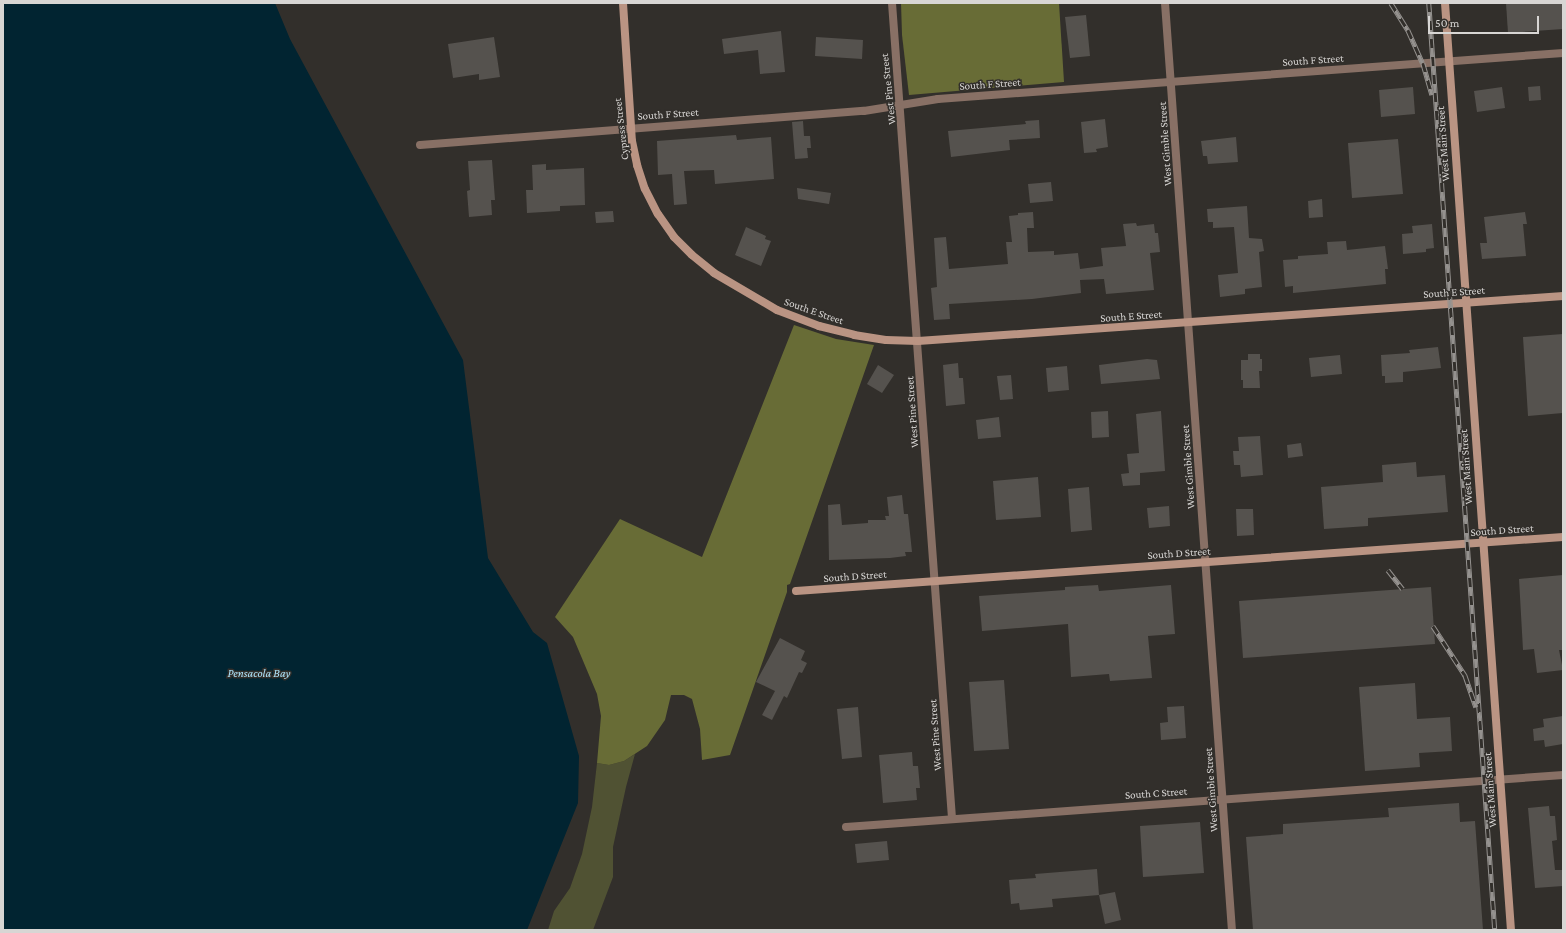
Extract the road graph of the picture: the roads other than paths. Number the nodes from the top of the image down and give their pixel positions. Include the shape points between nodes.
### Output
1 (622, 3) edge
2 (892, 3) edge
3 (1165, 3) edge
4 (1445, 3) edge
5 (1563, 53) edge
6 (1449, 62) junction
7 (1172, 82) junction
8 (901, 104) junction
9 (630, 127) junction
10 (420, 145) dead end
11 (714, 273) joint
12 (1563, 296) edge
13 (1465, 302) junction
14 (1189, 322) junction
15 (918, 341) junction
16 (1563, 537) edge
17 (1483, 543) junction
18 (1205, 562) junction
19 (935, 581) junction
20 (796, 592) dead end
21 (1563, 775) edge
22 (1500, 780) junction
23 (1222, 799) junction
24 (952, 819) junction
25 (846, 827) dead end
26 (1232, 930) edge
27 (1511, 930) edge

1 - 9 street, Cypress Street
2 - 8 street, West Pine Street
3 - 7 street, West Gimble Street
4 - 6 street, West Main Street
5 - 6 street, South F Street
6 - 7 street, South F Street
6 - 13 street, West Main Street
7 - 8 street, South F Street
7 - 14 street, West Gimble Street
8 - 9 street, South F Street via 864,111
8 - 15 street, West Pine Street
9 - 10 street, South F Street
9 - 11 street, Cypress Street via 637,166 658,214 674,237
11 - 15 street, South E Street via 776,310 819,326 886,340
12 - 13 street, South E Street
13 - 14 street, South E Street
13 - 17 street, West Main Street
14 - 15 street, South E Street
14 - 18 street, West Gimble Street
15 - 19 street, West Pine Street
16 - 17 street, South D Street
17 - 18 street, South D Street
17 - 22 street, West Main Street
18 - 19 street, South D Street
18 - 23 street, West Gimble Street
19 - 20 street, South D Street
19 - 24 street, West Pine Street
21 - 22 street, South C Street
22 - 23 street, South C Street
22 - 27 street, West Main Street
23 - 24 street, South C Street
23 - 26 street, West Gimble Street
24 - 25 street, South C Street

